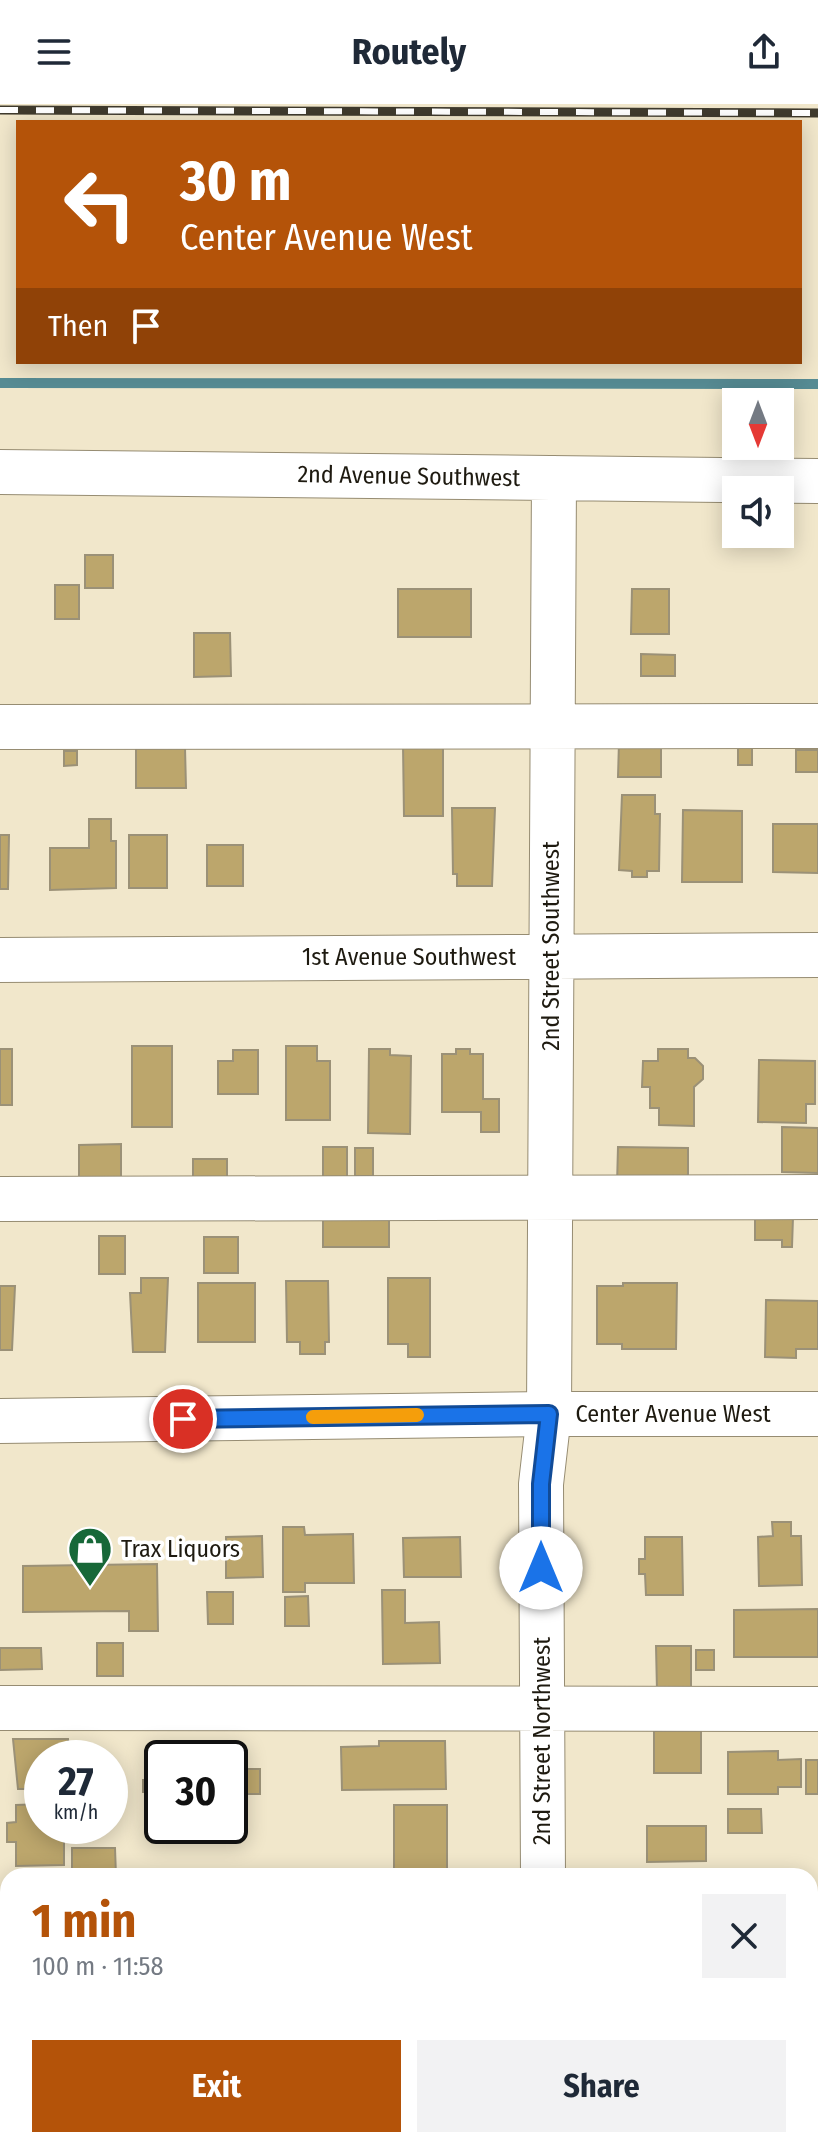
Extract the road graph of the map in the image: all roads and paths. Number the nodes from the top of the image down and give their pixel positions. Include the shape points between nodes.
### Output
1 (0, 472) edge
2 (554, 478) junction
3 (818, 481) edge
4 (552, 726) junction
5 (818, 726) edge
6 (0, 727) edge
7 (818, 955) edge
8 (551, 956) junction
9 (0, 960) edge
10 (818, 1197) edge
11 (550, 1198) junction
12 (0, 1199) edge
13 (549, 1414) junction
14 (818, 1414) edge
15 (0, 1421) edge
16 (0, 1708) edge
17 (542, 1708) junction
18 (818, 1709) edge
19 (543, 1868) edge

1 - 2 street, 2nd Avenue Southwest
2 - 3 street, 2nd Avenue Southwest
2 - 4 street, 2nd Street Southwest
4 - 5 street
4 - 6 street
4 - 8 street, 2nd Street Southwest
7 - 8 street, 1st Avenue Southwest
8 - 9 street, 1st Avenue Southwest
8 - 11 street, 2nd Street Southwest
10 - 11 street
11 - 12 street
11 - 13 street, 2nd Street Southwest
13 - 14 street, Center Avenue West
13 - 15 street, Center Avenue West
13 - 17 street, 2nd Street Northwest via 541,1484
16 - 17 street
17 - 18 street
17 - 19 street, 2nd Street Northwest

